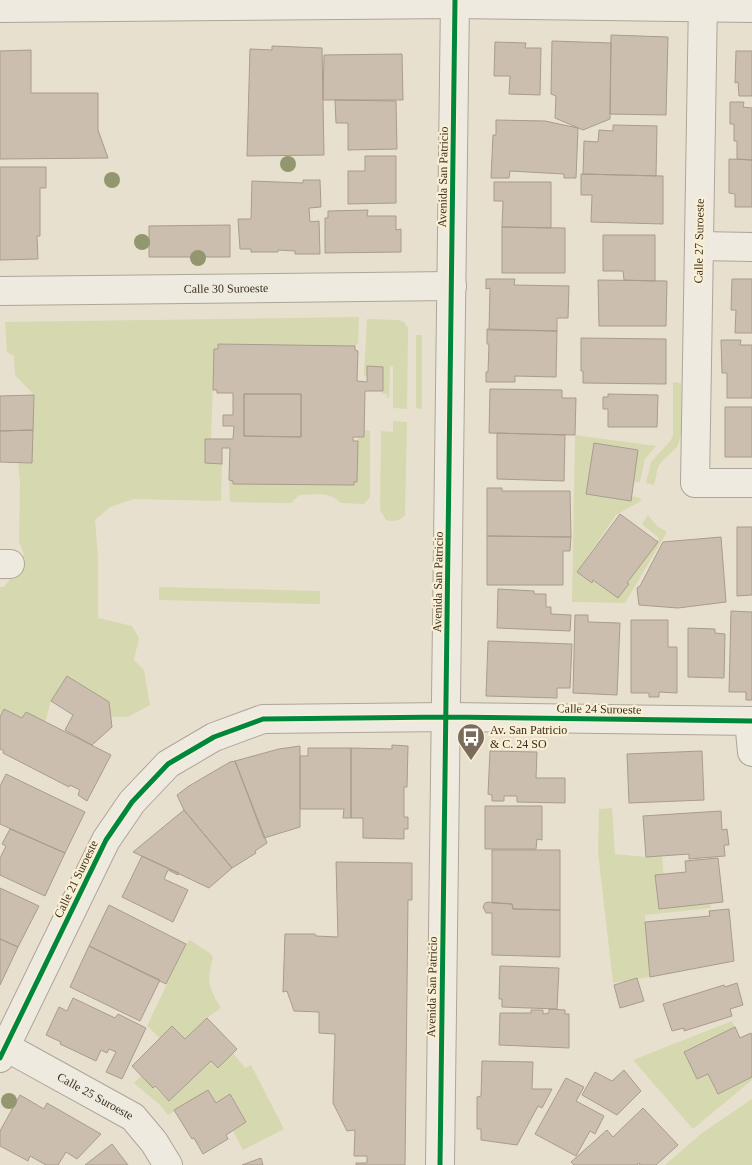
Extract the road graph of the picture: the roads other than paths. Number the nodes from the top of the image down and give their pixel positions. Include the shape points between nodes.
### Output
1 (455, 2) edge
2 (703, 3) edge
3 (0, 8) edge
4 (752, 8) edge
5 (699, 246) junction
6 (752, 246) edge
7 (452, 286) junction
8 (0, 291) edge
9 (752, 483) edge
10 (446, 717) junction
11 (751, 721) edge
12 (752, 752) edge
13 (3, 1052) edge
14 (168, 1165) edge
15 (440, 1165) edge
16 (447, 1165) edge

1 - 2 street
1 - 3 street
1 - 7 street, Avenida San Patricio
2 - 4 street
2 - 5 street, Calle 27 Suroeste
5 - 6 street
5 - 9 street, Calle 27 Suroeste via 696,483
7 - 8 street, Calle 30 Suroeste
7 - 10 street, Avenida San Patricio
10 - 11 street, Calle 24 Suroeste
10 - 13 street, Calle 21 Suroeste via 263,719 214,737 168,764 132,802 106,840
10 - 15 street, Avenida San Patricio
11 - 12 street
13 - 14 street, Calle 25 Suroeste via 133,1117
15 - 16 street

